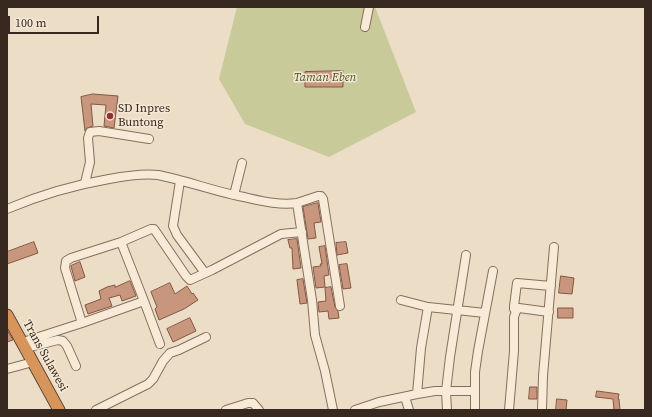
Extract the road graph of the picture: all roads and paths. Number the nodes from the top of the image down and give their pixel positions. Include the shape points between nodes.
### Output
1 (369, 7) edge
2 (365, 27) dead end
3 (150, 140) dead end
4 (242, 164) dead end
5 (180, 181) junction
6 (85, 183) junction
7 (234, 195) junction
8 (297, 203) junction
9 (7, 209) edge
10 (302, 232) junction
11 (121, 242) junction
12 (554, 247) dead end
13 (466, 255) dead end
14 (493, 271) dead end
15 (206, 273) junction
16 (551, 286) junction
17 (401, 300) dead end
18 (144, 301) junction
19 (340, 306) dead end
20 (428, 307) junction
21 (457, 311) junction
22 (516, 311) junction
23 (549, 312) junction
24 (484, 313) junction
25 (7, 315) edge
26 (82, 323) junction
27 (206, 337) dead end
28 (160, 344) dead end
29 (24, 345) junction
30 (32, 362) junction
31 (76, 366) dead end
32 (7, 369) edge
33 (446, 390) junction
34 (475, 391) junction
35 (417, 394) junction
36 (405, 397) junction
37 (59, 410) edge
38 (96, 410) edge
39 (226, 410) edge
40 (259, 410) edge
41 (333, 410) edge
42 (355, 410) edge
43 (410, 410) edge
44 (447, 410) edge
45 (475, 410) edge
46 (509, 410) edge
47 (542, 410) edge

1 - 2 street via 372,17
3 - 6 street via 99,131 90,132 90,162
4 - 7 street
5 - 6 street via 147,175
5 - 7 street
5 - 15 street via 173,226
6 - 9 street
7 - 8 street via 277,204
8 - 10 street
8 - 19 street via 318,196 323,199
10 - 15 street via 282,234
10 - 41 street via 315,335
11 - 15 street via 154,229 188,279
11 - 18 street
11 - 26 street via 66,261
12 - 16 street
13 - 21 street
14 - 24 street
16 - 22 street via 517,283 514,306
16 - 23 street
17 - 20 street
18 - 26 street
18 - 28 street
20 - 21 street
20 - 35 street
21 - 24 street
21 - 33 street
22 - 23 street via 519,308 526,308
22 - 46 street
23 - 47 street
24 - 34 street
25 - 29 highway, Trans Sulawesi
26 - 29 street
27 - 38 street via 170,353 148,384
29 - 30 highway, Trans Sulawesi
29 - 31 street via 62,341
30 - 32 street
30 - 37 highway, Trans Sulawesi
33 - 34 street
33 - 35 street
33 - 44 street
34 - 45 street
35 - 36 street
36 - 42 street
36 - 43 street
39 - 40 street via 248,403 253,403

